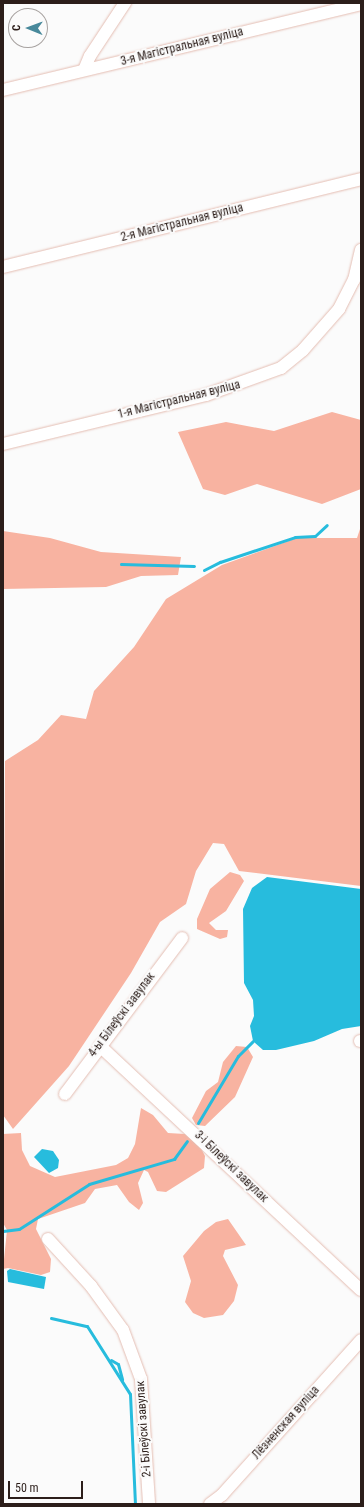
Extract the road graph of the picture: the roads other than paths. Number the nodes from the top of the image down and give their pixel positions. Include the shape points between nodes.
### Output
1 (124, 3) edge
2 (361, 4) edge
3 (84, 70) junction
4 (3, 90) edge
5 (361, 179) edge
6 (361, 250) edge
7 (3, 267) edge
8 (3, 444) edge
9 (182, 938) dead end
10 (100, 1046) junction
11 (65, 1094) dead end
12 (48, 1239) dead end
13 (361, 1290) edge
14 (361, 1340) edge
15 (149, 1504) edge
16 (210, 1504) edge

1 - 3 street via 90,56
2 - 3 street, 3-я Магістральная вуліца
3 - 4 street, 3-я Магістральная вуліца
5 - 7 street, 2-я Магістральная вуліца
6 - 8 street, 1-я Магістральная вуліца via 354,280 335,315 303,350 281,368 206,395
9 - 10 street, 4-ы Білеўскі завулак
10 - 11 street, 4-ы Білеўскі завулак
10 - 13 street, 3-і Білеўскі завулак
12 - 15 street, 2-і Білеўскі завулак via 91,1286 122,1330 141,1379
14 - 16 street, Лёзненская вуліца via 222,1495

